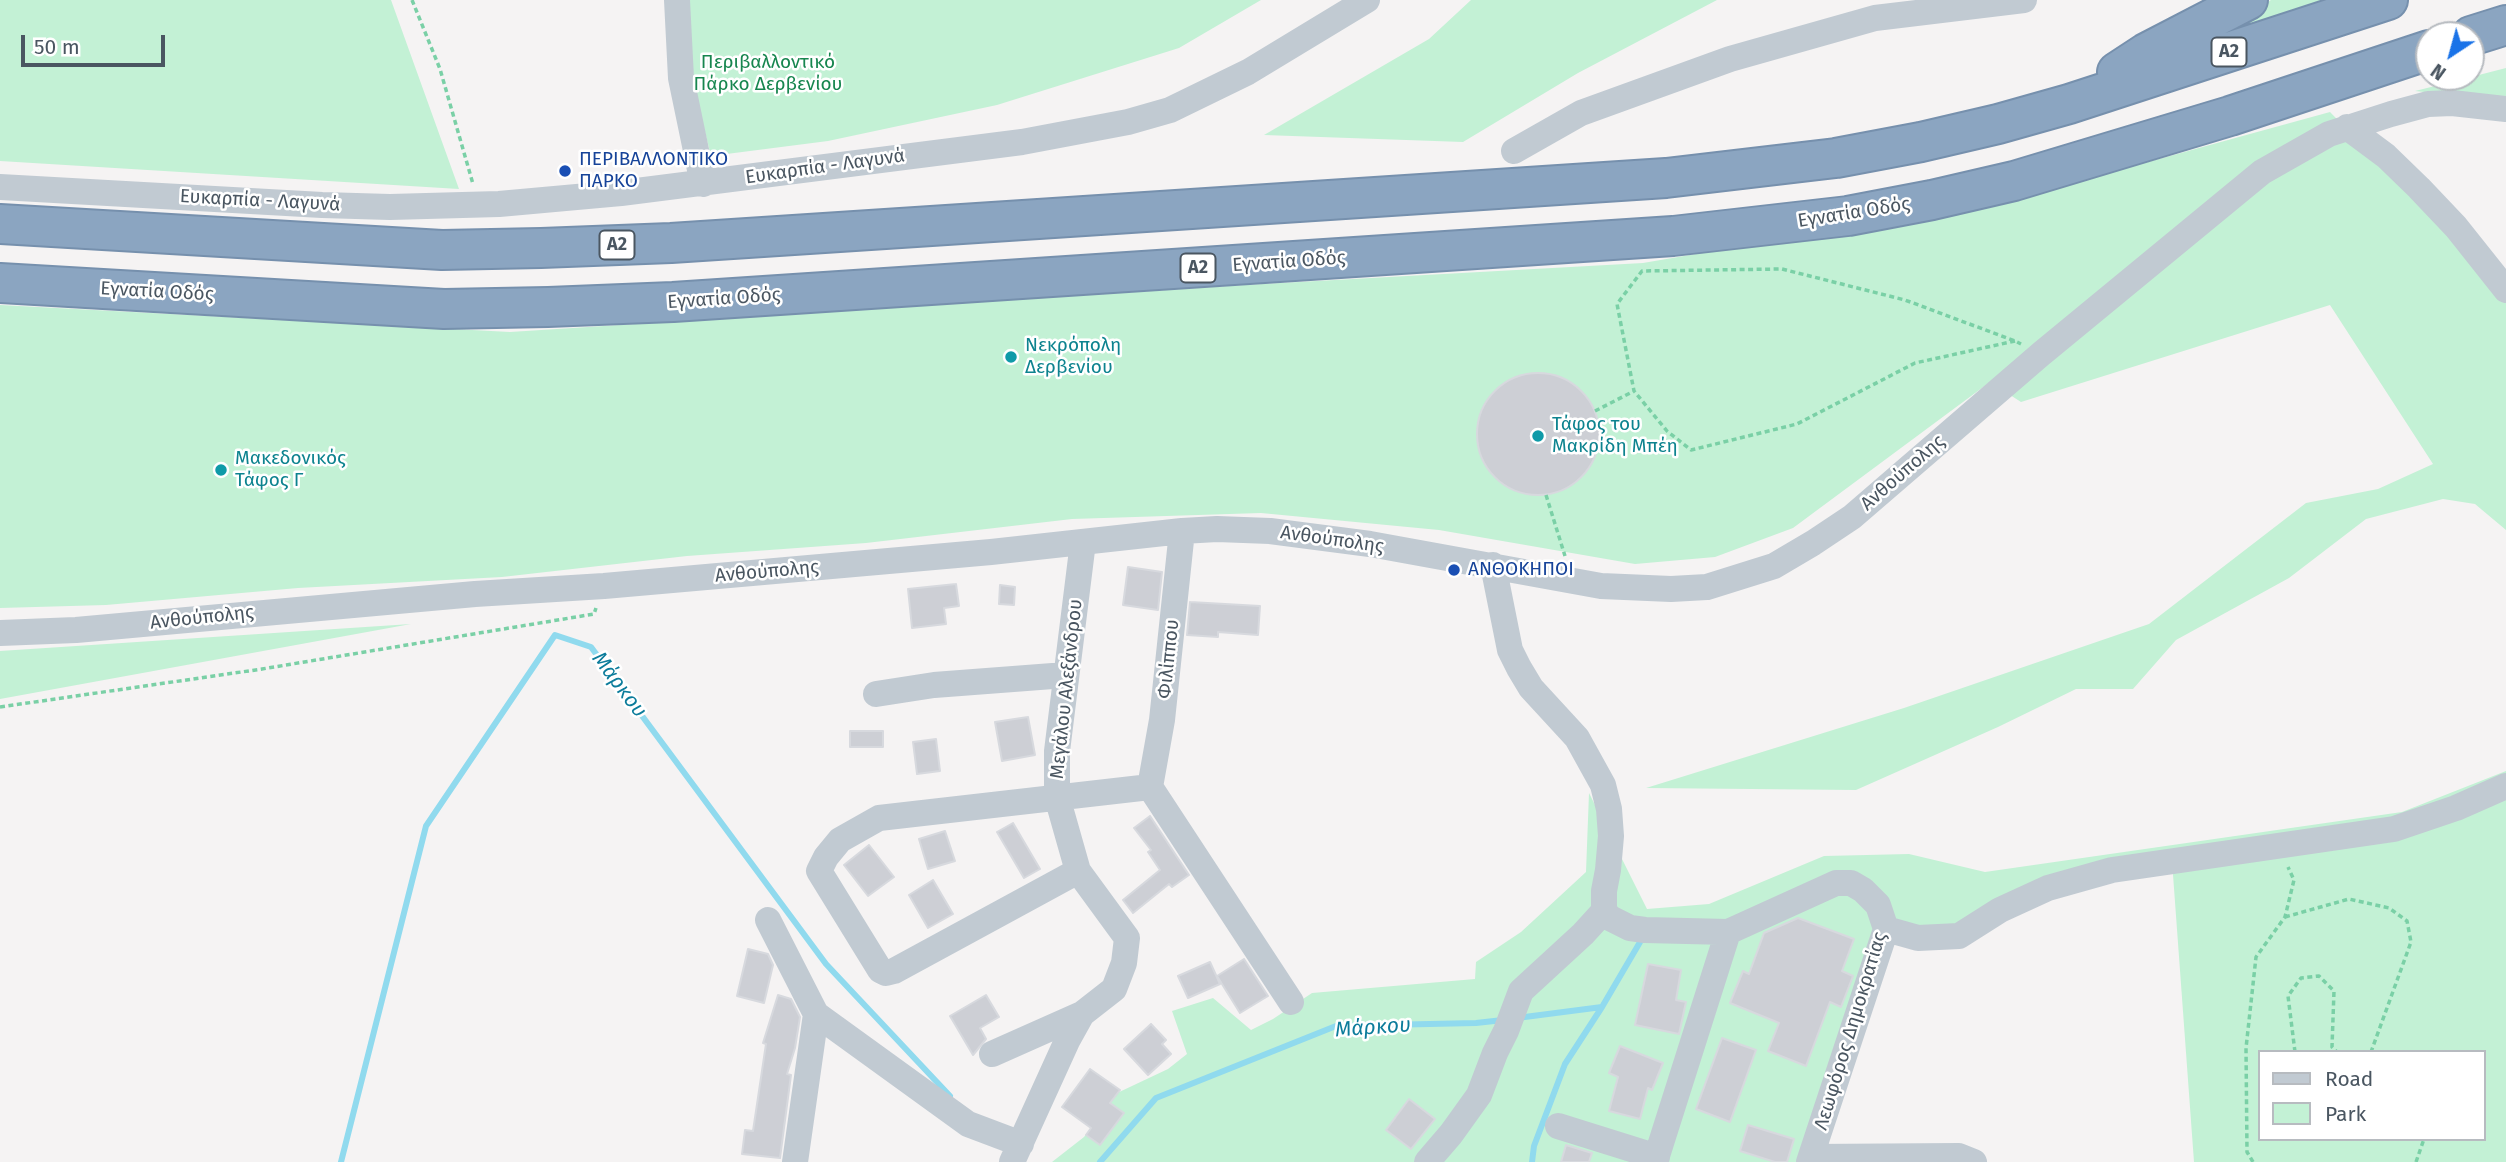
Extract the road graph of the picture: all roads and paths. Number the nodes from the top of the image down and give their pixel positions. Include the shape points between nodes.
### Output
1 (412, 0) edge
2 (677, 0) edge
3 (1367, 0) edge
4 (2024, 0) edge
5 (2248, 0) edge
6 (2388, 0) edge
7 (2506, 25) edge
8 (2485, 32) edge
9 (2506, 52) edge
10 (2415, 55) edge
11 (2485, 56) edge
12 (2415, 70) edge
13 (2339, 80) junction
14 (2069, 104) junction
15 (2506, 109) edge
16 (2347, 127) junction
17 (1514, 151) dead end
18 (703, 184) junction
19 (0, 187) edge
20 (480, 205) junction
21 (0, 224) edge
22 (0, 283) edge
23 (2506, 290) edge
24 (2015, 341) junction
25 (2041, 354) junction
26 (1634, 391) junction
27 (1595, 411) dead end
28 (1546, 495) dead end
29 (1182, 531) junction
30 (1083, 542) junction
31 (1493, 565) junction
32 (1573, 582) junction
33 (604, 586) junction
34 (0, 633) edge
35 (1066, 675) junction
36 (876, 694) dead end
37 (0, 707) edge
38 (2506, 786) edge
39 (1150, 788) junction
40 (1056, 797) junction
41 (2257, 850) junction
42 (1078, 871) junction
43 (1604, 911) junction
44 (2285, 917) junction
45 (768, 920) dead end
46 (1886, 929) junction
47 (1728, 932) junction
48 (1291, 1002) dead end
49 (816, 1014) junction
50 (1082, 1014) junction
51 (2295, 1050) edge
52 (2335, 1050) edge
53 (2372, 1050) edge
54 (992, 1054) dead end
55 (1558, 1126) dead end
56 (2423, 1141) edge
57 (1016, 1153) edge
58 (1656, 1159) edge
59 (1810, 1159) edge
60 (795, 1162) edge
61 (1427, 1162) edge
62 (1974, 1162) edge
63 (2253, 1162) edge
64 (2416, 1162) edge

1 - 20 path via 440,69
2 - 18 street via 681,78
3 - 18 street, Ευκαρπία - Λαγυνά via 1211,92 1128,122 1021,142
4 - 17 street via 1875,18 1730,59 1581,113
5 - 14 highway via 2146,53
6 - 14 highway, Α2
7 - 8 highway
9 - 11 highway
10 - 13 highway, Εγνατία Οδός / Α2
12 - 13 highway
13 - 22 highway, Εγνατία Οδός / Α2 via 2081,162 1933,200 1848,216 1673,236 548,307 444,309
14 - 21 highway, Α2 via 1921,142 1746,170 671,243 442,250
15 - 16 street, Ανθούπολης via 2428,104
16 - 23 street via 2419,188
16 - 25 street, Ανθούπολης via 2263,172
18 - 20 street, Ευκαρπία - Λαγυνά
19 - 20 street, Ευκαρπία - Λαγυνά via 322,205
24 - 25 path
24 - 26 path via 1915,363 1797,424 1691,450 1667,431
24 - 26 path via 1905,300 1782,269 1642,271 1617,304
25 - 32 street, Ανθούπολης via 1852,517 1774,566 1707,587
26 - 27 path
28 - 32 path
29 - 30 street, Ανθούπολης
29 - 31 street, Ανθούπολης via 1294,534
29 - 39 street, Φιλίππου via 1162,720
30 - 33 street, Ανθούπολης
30 - 35 street, Μεγάλου Αλεξάνδρου
31 - 32 street, Ανθούπολης
31 - 43 street via 1510,650 1519,668 1531,688 1577,738 1603,785 1611,836
33 - 34 street, Ανθούπολης via 76,631
33 - 37 path via 594,614
35 - 36 street
35 - 40 street, Μεγάλου Αλεξάνδρου
38 - 41 street via 2395,829
39 - 40 street
39 - 48 street
40 - 42 street, Μεγάλου Αλεξάνδρου
40 - 42 street via 880,818 840,840 819,871 880,970 886,972
41 - 44 path via 2285,861 2294,880
41 - 46 street via 2112,870 2048,888 1959,936 1919,937
42 - 50 street, Μεγάλου Αλεξάνδρου via 1127,938 1114,989
43 - 47 street, Λεωφόρος Δημοκρατίας via 1630,928
43 - 61 street via 1521,991 1479,1095
44 - 53 path via 2349,899 2389,908 2407,921 2411,942
44 - 63 path via 2256,957 2246,1048 2247,1152
45 - 49 street
46 - 47 street, Λεωφόρος Δημοκρατίας via 1871,897 1851,883 1836,883
46 - 59 street, Λεωφόρος Δημοκρατίας
47 - 58 street
49 - 57 street via 968,1124
49 - 60 street
50 - 54 street
50 - 57 street, Μεγάλου Αλεξάνδρου
51 - 52 path via 2288,996 2301,978 2319,976 2334,990
55 - 58 street
56 - 64 path
59 - 62 street via 1959,1156

